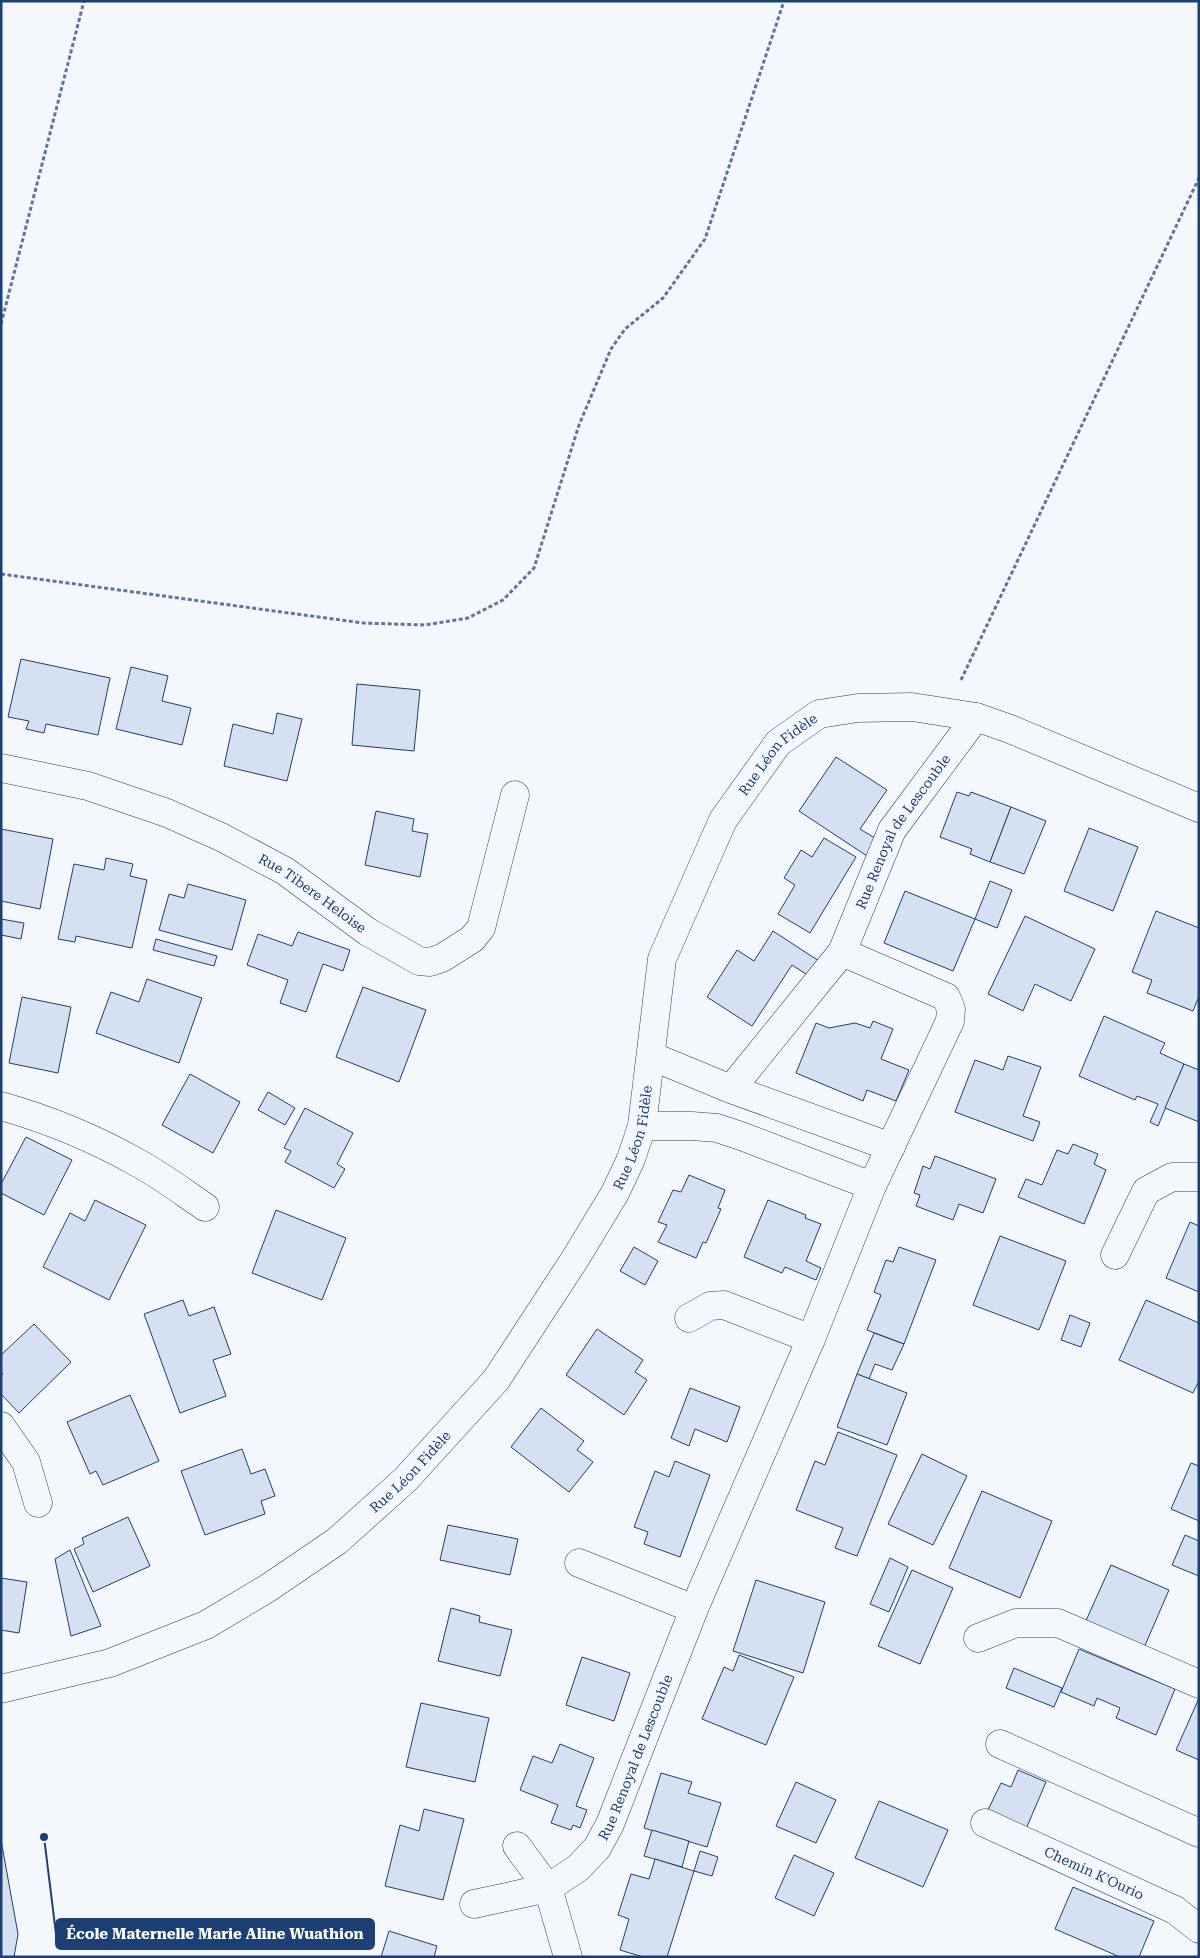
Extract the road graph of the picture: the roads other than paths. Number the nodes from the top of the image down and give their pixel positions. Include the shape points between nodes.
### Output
1 (976, 717) junction
2 (1, 768) edge
3 (515, 795) dead end
4 (1199, 808) edge
5 (842, 952) junction
6 (651, 1056) junction
7 (731, 1089) junction
8 (1, 1106) edge
9 (642, 1126) junction
10 (891, 1146) junction
11 (1199, 1177) edge
12 (872, 1186) junction
13 (205, 1206) dead end
14 (1115, 1255) dead end
15 (689, 1318) dead end
16 (811, 1339) junction
17 (1, 1426) edge
18 (38, 1503) dead end
19 (579, 1563) dead end
20 (694, 1609) junction
21 (978, 1638) dead end
22 (1199, 1684) edge
23 (1, 1689) edge
24 (1000, 1744) dead end
25 (985, 1823) dead end
26 (1199, 1833) edge
27 (517, 1846) dead end
28 (548, 1888) junction
29 (474, 1904) dead end
30 (1199, 1929) edge
31 (568, 1957) edge

1 - 4 street, Rue Léon Fidèle
1 - 5 street, Rue Renoyal de Lescouble via 892,830
1 - 6 street, Rue Léon Fidèle via 912,707 858,708 820,714 778,743 723,820 662,959
2 - 3 street, Rue Tibere Heloise via 88,786 221,837 285,871 368,932 419,961 430,962 472,938 480,928
5 - 7 street, Rue Renoyal de Lescouble
5 - 10 street, Rue Renoyal de Lescouble via 946,998 951,1009 950,1020
6 - 7 street
6 - 9 street, Rue Léon Fidèle
7 - 10 street
8 - 13 street via 44,1118 98,1142 140,1163
9 - 12 street via 717,1128
9 - 23 street, Rue Léon Fidèle via 615,1194 496,1380 405,1480 337,1541 206,1625 110,1663
10 - 12 street, Rue Renoyal de Lescouble
11 - 14 street via 1172,1178 1146,1191
12 - 16 street, Rue Renoyal de Lescouble
15 - 16 street via 710,1306 724,1305
16 - 20 street, Rue Renoyal de Lescouble
17 - 18 street via 26,1462
19 - 20 street
20 - 28 street, Rue Renoyal de Lescouble via 610,1824 597,1848 578,1868
21 - 22 street via 1016,1622 1058,1623
24 - 26 street
25 - 30 street, Chemin K'Ourio via 1175,1910
27 - 28 street
28 - 29 street, Rue Renoyal de Lescouble
28 - 31 street

